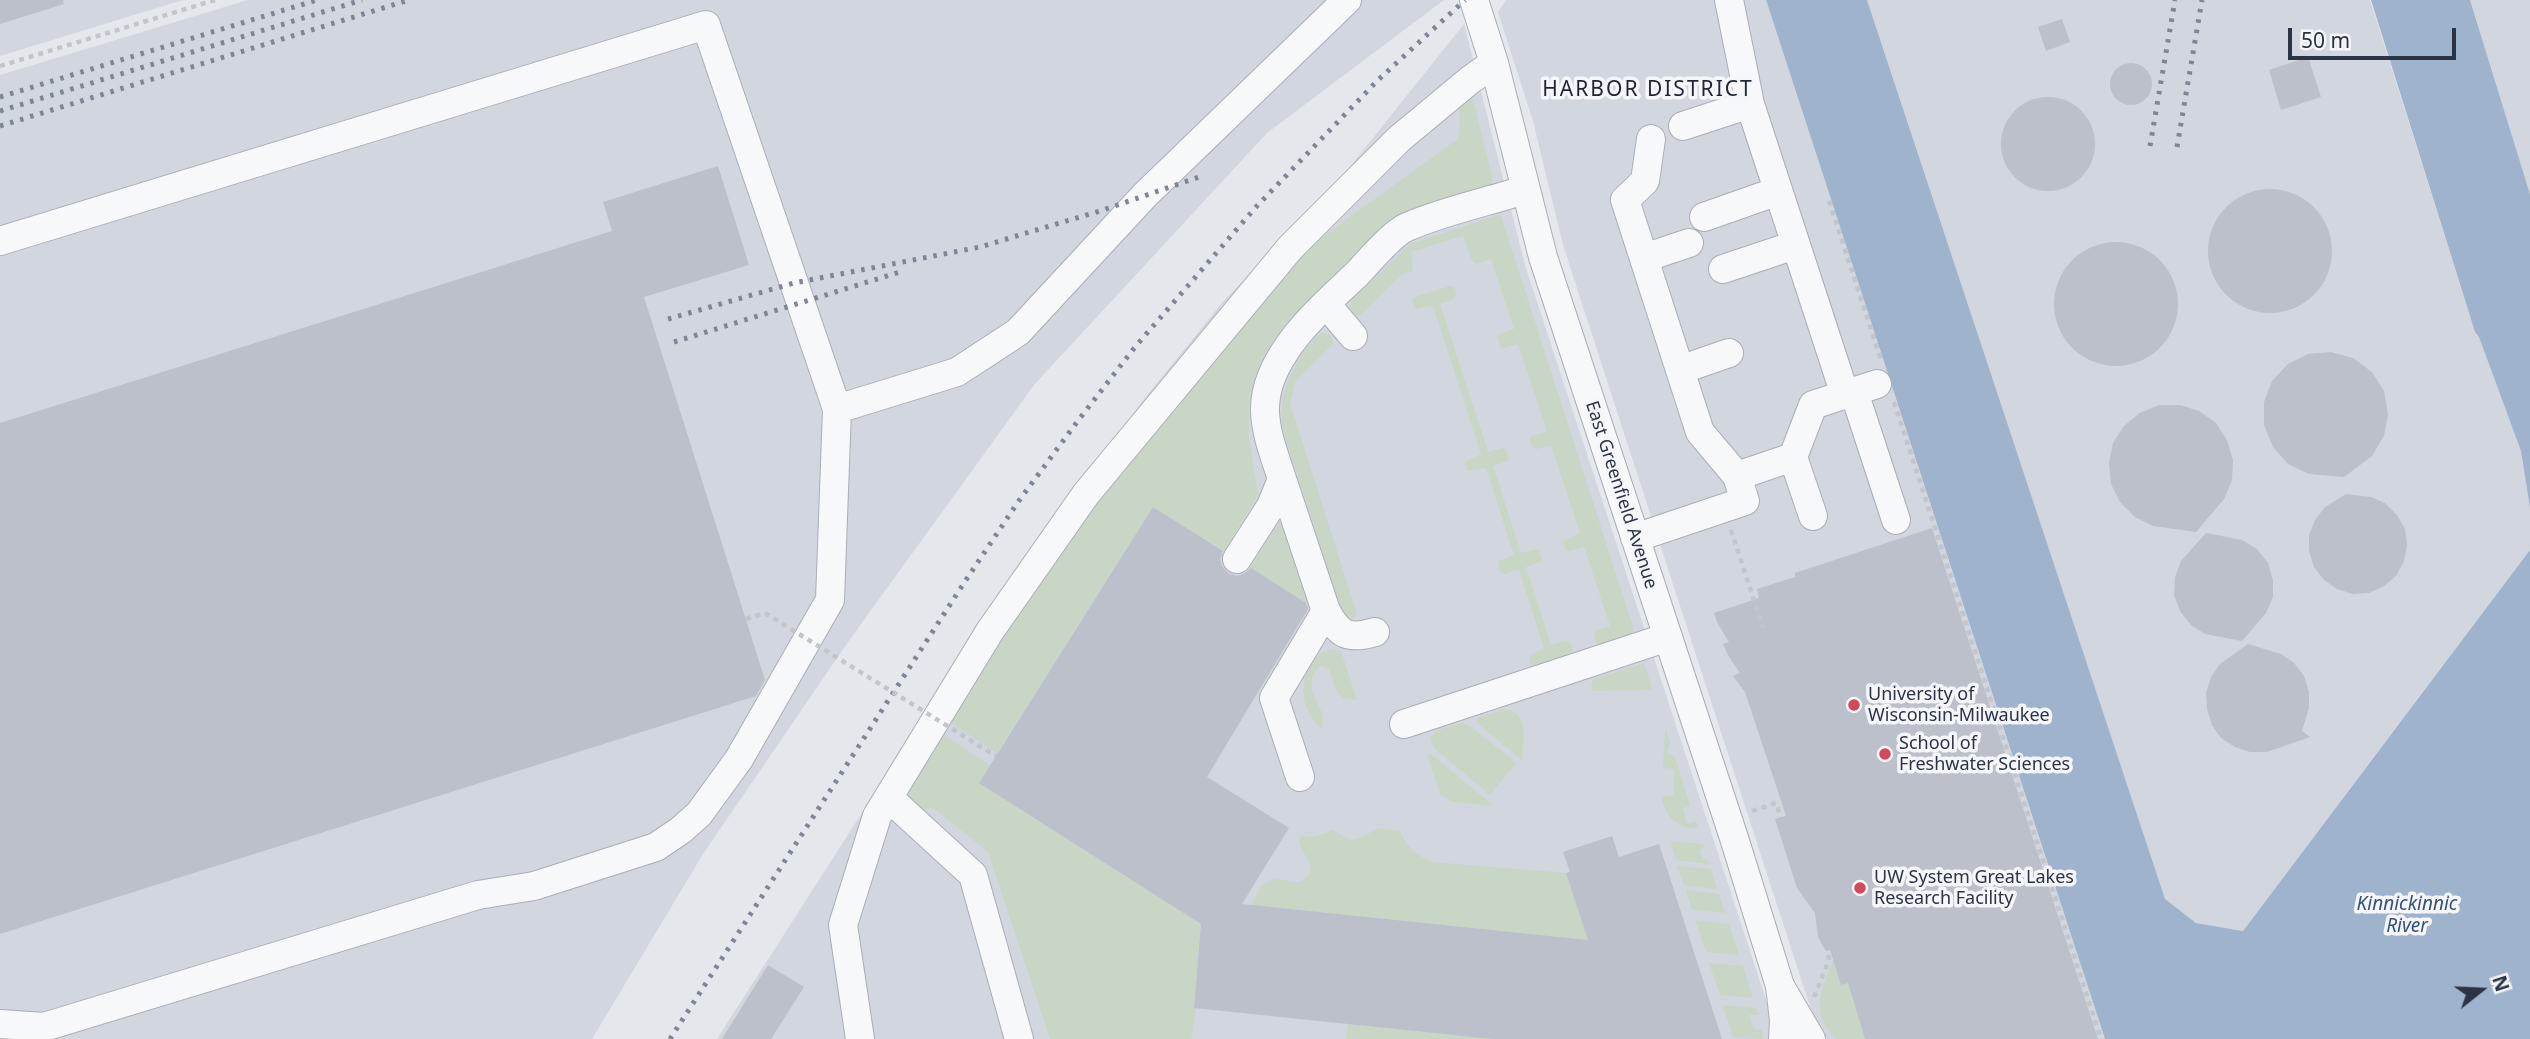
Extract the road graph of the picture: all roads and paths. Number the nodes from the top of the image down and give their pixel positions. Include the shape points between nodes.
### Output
1 (215, 0) edge
2 (1348, 0) edge
3 (1474, 0) edge
4 (1729, 0) edge
5 (1494, 63) junction
6 (0, 66) edge
7 (1749, 104) junction
8 (1683, 126) dead end
9 (1651, 139) dead end
10 (1524, 190) junction
11 (1778, 191) junction
12 (1829, 201) dead end
13 (1704, 217) dead end
14 (0, 241) edge
15 (1689, 243) dead end
16 (1796, 244) junction
17 (1644, 258) junction
18 (1723, 270) dead end
19 (1326, 304) junction
20 (1353, 336) dead end
21 (1729, 354) dead end
22 (1680, 370) junction
23 (1870, 386) junction
24 (837, 409) junction
25 (1793, 457) junction
26 (1737, 476) junction
27 (1282, 479) junction
28 (1813, 516) dead end
29 (1896, 520) dead end
30 (1718, 535) dead end
31 (1635, 538) junction
32 (1237, 559) dead end
33 (1326, 611) junction
34 (746, 619) dead end
35 (1763, 628) dead end
36 (1374, 632) dead end
37 (1668, 637) junction
38 (1404, 724) dead end
39 (996, 756) dead end
40 (1300, 777) dead end
41 (889, 797) junction
42 (1752, 811) dead end
43 (1781, 817) dead end
44 (1829, 950) dead end
45 (1780, 986) junction
46 (1812, 1001) dead end
47 (0, 1024) edge
48 (860, 1039) edge
49 (1019, 1039) edge
50 (1783, 1039) edge
51 (1811, 1039) edge
52 (2101, 1039) edge

1 - 6 path
2 - 24 street via 1145,195 1018,332 957,372
3 - 5 street, East Greenfield Avenue
4 - 7 street
5 - 10 street, East Greenfield Avenue
5 - 41 street via 1399,139 1349,188 1290,248 1189,369 1086,494 990,631
7 - 8 street
7 - 11 street
9 - 17 street via 1645,181 1625,200
10 - 19 street via 1404,228
10 - 31 street, East Greenfield Avenue
11 - 13 street
11 - 16 street
12 - 23 path
14 - 24 street via 706,25
15 - 17 street
16 - 18 street
16 - 23 street
17 - 22 street
19 - 20 street
19 - 27 street via 1285,351 1267,393 1269,442
21 - 22 street
22 - 26 street via 1700,432
23 - 25 street via 1813,405
23 - 29 street
23 - 52 path
24 - 47 street via 830,600 739,759 699,814 681,830 656,847 534,886 478,895 44,1027
25 - 26 street
25 - 28 street
26 - 31 street via 1745,501
27 - 32 street
27 - 33 street
30 - 35 path via 1731,530
31 - 37 street, East Greenfield Avenue
33 - 36 street via 1345,634
33 - 40 street via 1275,698
34 - 39 path, bridge via 765,613
37 - 38 street
37 - 45 street, East Greenfield Avenue
41 - 48 street via 877,816 843,925
41 - 49 street via 973,875
42 - 43 path via 1776,803
44 - 46 path
45 - 50 street, East Greenfield Avenue
45 - 51 street, East Greenfield Avenue

